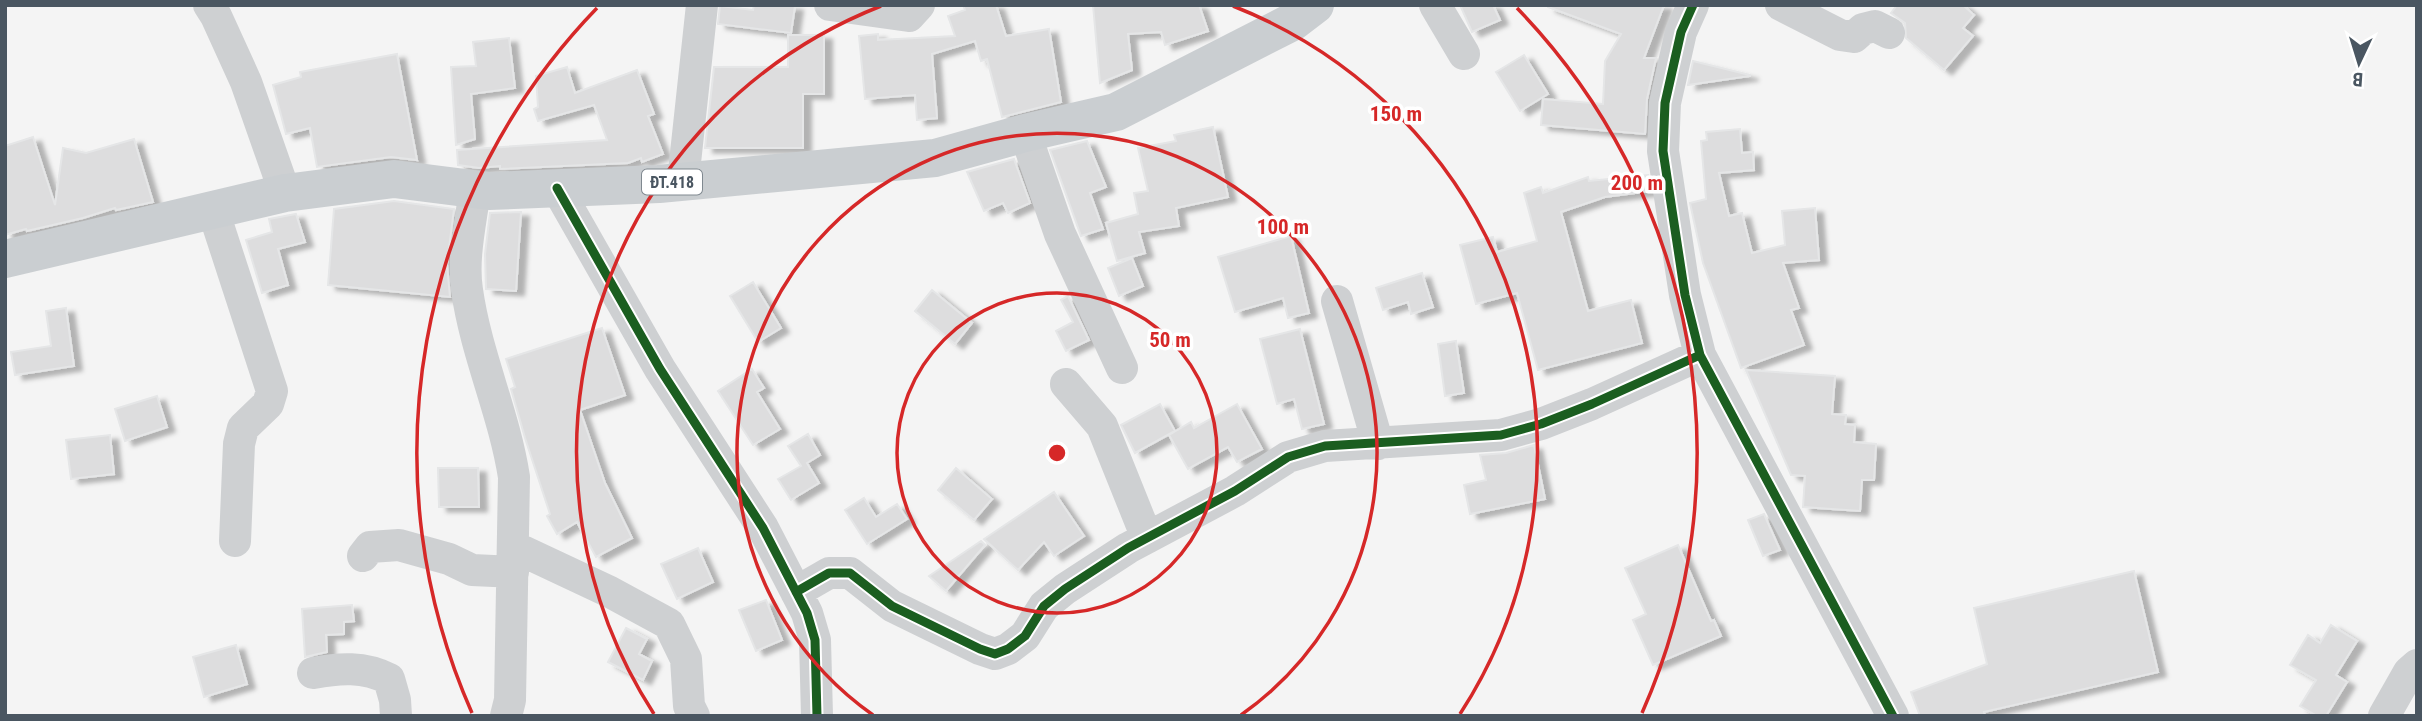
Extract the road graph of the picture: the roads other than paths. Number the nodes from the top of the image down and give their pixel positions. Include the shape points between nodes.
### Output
1 (209, 5) edge
2 (702, 5) edge
3 (830, 5) edge
4 (919, 5) edge
5 (1315, 5) edge
6 (1435, 5) edge
7 (1693, 5) edge
8 (1781, 5) edge
9 (1889, 33) dead end
10 (1464, 54) dead end
11 (1025, 133) junction
12 (683, 181) junction
13 (557, 188) junction
14 (474, 189) junction
15 (285, 193) junction
16 (213, 210) junction
17 (5, 260) edge
18 (1337, 301) dead end
19 (1700, 355) junction
20 (1122, 368) dead end
21 (1066, 384) dead end
22 (1378, 444) junction
23 (1147, 538) junction
24 (235, 541) dead end
25 (363, 556) dead end
26 (513, 559) junction
27 (796, 592) junction
28 (2417, 665) edge
29 (313, 673) dead end
30 (396, 716) edge
31 (506, 716) edge
32 (694, 716) edge
33 (817, 716) edge
34 (1893, 716) edge
35 (2384, 716) edge

1 - 15 street via 246,82
2 - 12 street
3 - 4 street via 909,16
5 - 11 main road, ĐT.418 via 1294,21 1116,112
6 - 10 street
7 - 19 street via 1681,32 1665,103 1663,150 1685,295
8 - 9 street via 1840,35 1854,37 1875,26
11 - 12 main road, ĐT.418 via 935,158
11 - 20 street via 1060,234
12 - 13 main road, ĐT.418
13 - 14 main road, ĐT.418
13 - 27 street via 660,369 763,528
14 - 15 main road, ĐT.418 via 394,179
14 - 26 street via 467,288 509,441 514,477
15 - 16 main road, ĐT.418
16 - 17 main road, ĐT.418
16 - 24 street via 272,391 268,404 243,428 239,444
18 - 22 street
19 - 22 street via 1592,404 1501,436
19 - 34 street
21 - 23 street via 1102,426
22 - 23 street via 1325,446 1288,457
23 - 27 street via 1065,589 1044,606 1025,636 995,654 891,606 850,573 830,573
25 - 26 street via 370,547 399,545 472,570
26 - 31 street
26 - 32 street via 610,592 668,624 686,659 689,706
27 - 33 street via 815,640
28 - 35 street
29 - 30 street via 341,668 376,672 389,679

